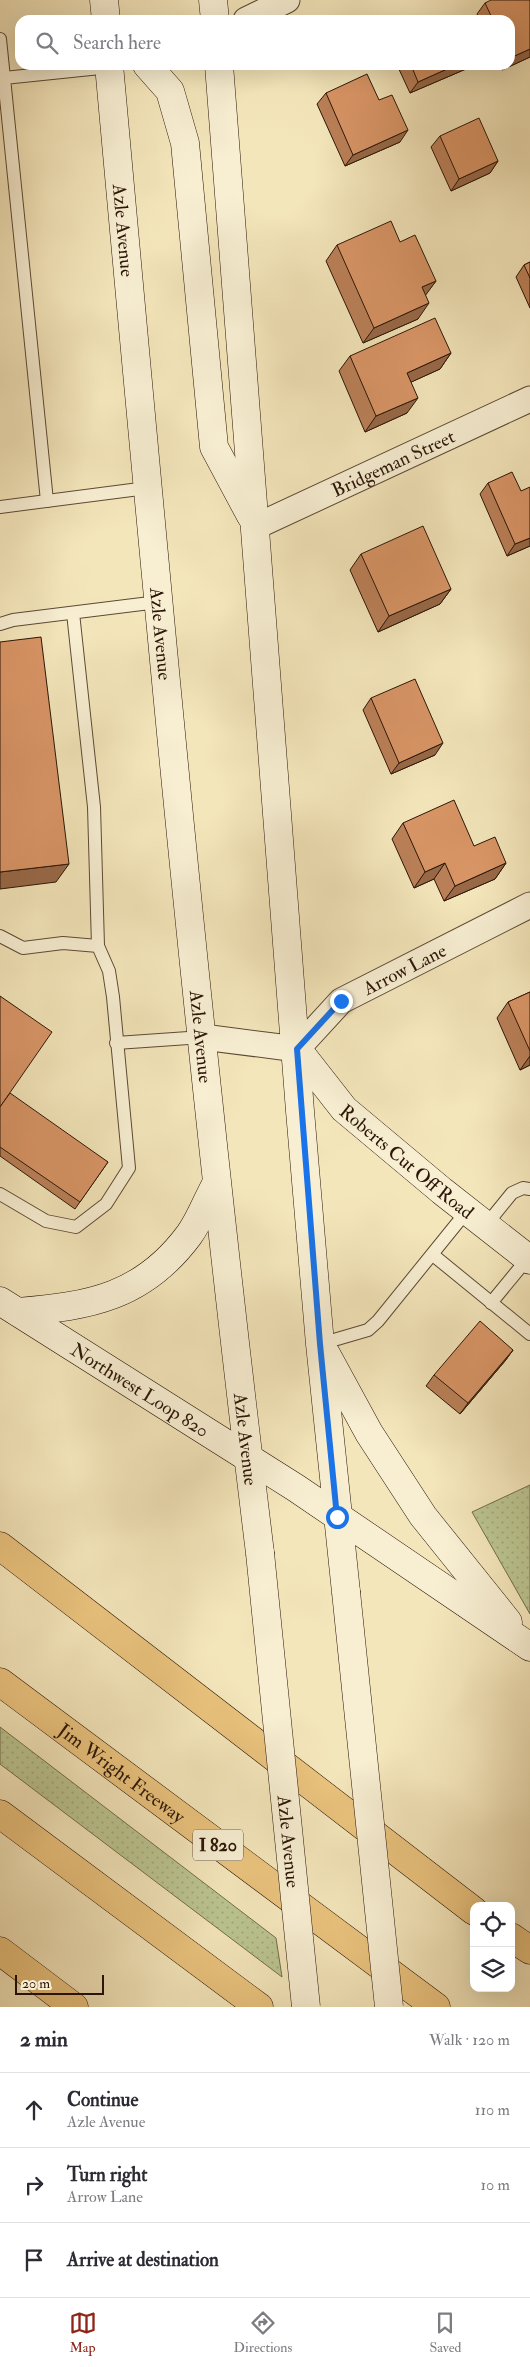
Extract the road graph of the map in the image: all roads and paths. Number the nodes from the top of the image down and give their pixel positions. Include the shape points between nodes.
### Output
1 (104, 0) edge
2 (213, 0) edge
3 (287, 0) edge
4 (106, 15) edge
5 (214, 15) edge
6 (256, 15) edge
7 (0, 39) edge
8 (77, 70) edge
9 (114, 70) edge
10 (151, 70) edge
11 (219, 70) edge
12 (2, 78) edge
13 (530, 399) edge
14 (148, 488) junction
15 (47, 501) junction
16 (0, 507) edge
17 (257, 526) junction
18 (158, 602) junction
19 (73, 613) junction
20 (0, 624) edge
21 (530, 905) edge
22 (0, 936) edge
23 (98, 946) junction
24 (203, 1038) junction
25 (116, 1043) junction
26 (297, 1049) junction
27 (216, 1184) junction
28 (530, 1189) edge
29 (0, 1194) edge
30 (477, 1218) junction
31 (433, 1255) junction
32 (529, 1259) edge
33 (491, 1303) junction
34 (9, 1307) edge
35 (530, 1334) edge
36 (320, 1344) junction
37 (248, 1459) junction
38 (337, 1517) junction
39 (0, 1546) edge
40 (529, 1647) edge
41 (0, 1682) edge
42 (0, 1814) edge
43 (470, 1908) edge
44 (515, 1940) edge
45 (530, 1950) edge
46 (0, 1951) edge
47 (74, 2007) edge
48 (259, 2007) edge
49 (306, 2007) edge
50 (389, 2007) edge
51 (436, 2007) edge

1 - 4 main road
2 - 5 main road
3 - 6 street
7 - 12 lane
8 - 12 lane
9 - 14 main road, Azle Avenue
10 - 17 main road via 170,91 185,143 214,446
11 - 17 main road
12 - 15 lane
13 - 17 street, Bridgeman Street
14 - 15 lane
14 - 18 main road, Azle Avenue
15 - 16 lane
17 - 26 main road
18 - 19 lane
18 - 24 main road, Azle Avenue
19 - 20 lane
19 - 23 lane via 94,807
21 - 26 street, Arrow Lane via 341,1001
22 - 23 lane via 22,948 63,943
23 - 25 lane via 109,972
24 - 25 lane
24 - 26 street
24 - 27 main road, Azle Avenue
25 - 29 lane via 129,1168 106,1204 76,1227 46,1221
26 - 30 main road, Roberts Cut Off Road via 344,1109
26 - 36 main road
27 - 34 main road via 190,1234 169,1258 139,1282 90,1304 65,1308
27 - 37 main road, Azle Avenue
28 - 30 lane via 512,1193
30 - 31 lane
30 - 32 main road, Roberts Cut Off Road
31 - 33 lane
31 - 36 lane via 368,1330
32 - 33 lane
33 - 35 lane
34 - 37 main road, Northwest Loop 820
36 - 38 main road
36 - 40 main road via 369,1433 423,1516
37 - 38 main road, Northwest Loop 820
37 - 49 main road, Azle Avenue, bridge
38 - 40 main road, Northwest Loop 820
38 - 50 main road, bridge
39 - 43 highway
41 - 51 highway, Jim Wright Freeway / I 820
42 - 48 highway
44 - 45 highway
46 - 47 highway

